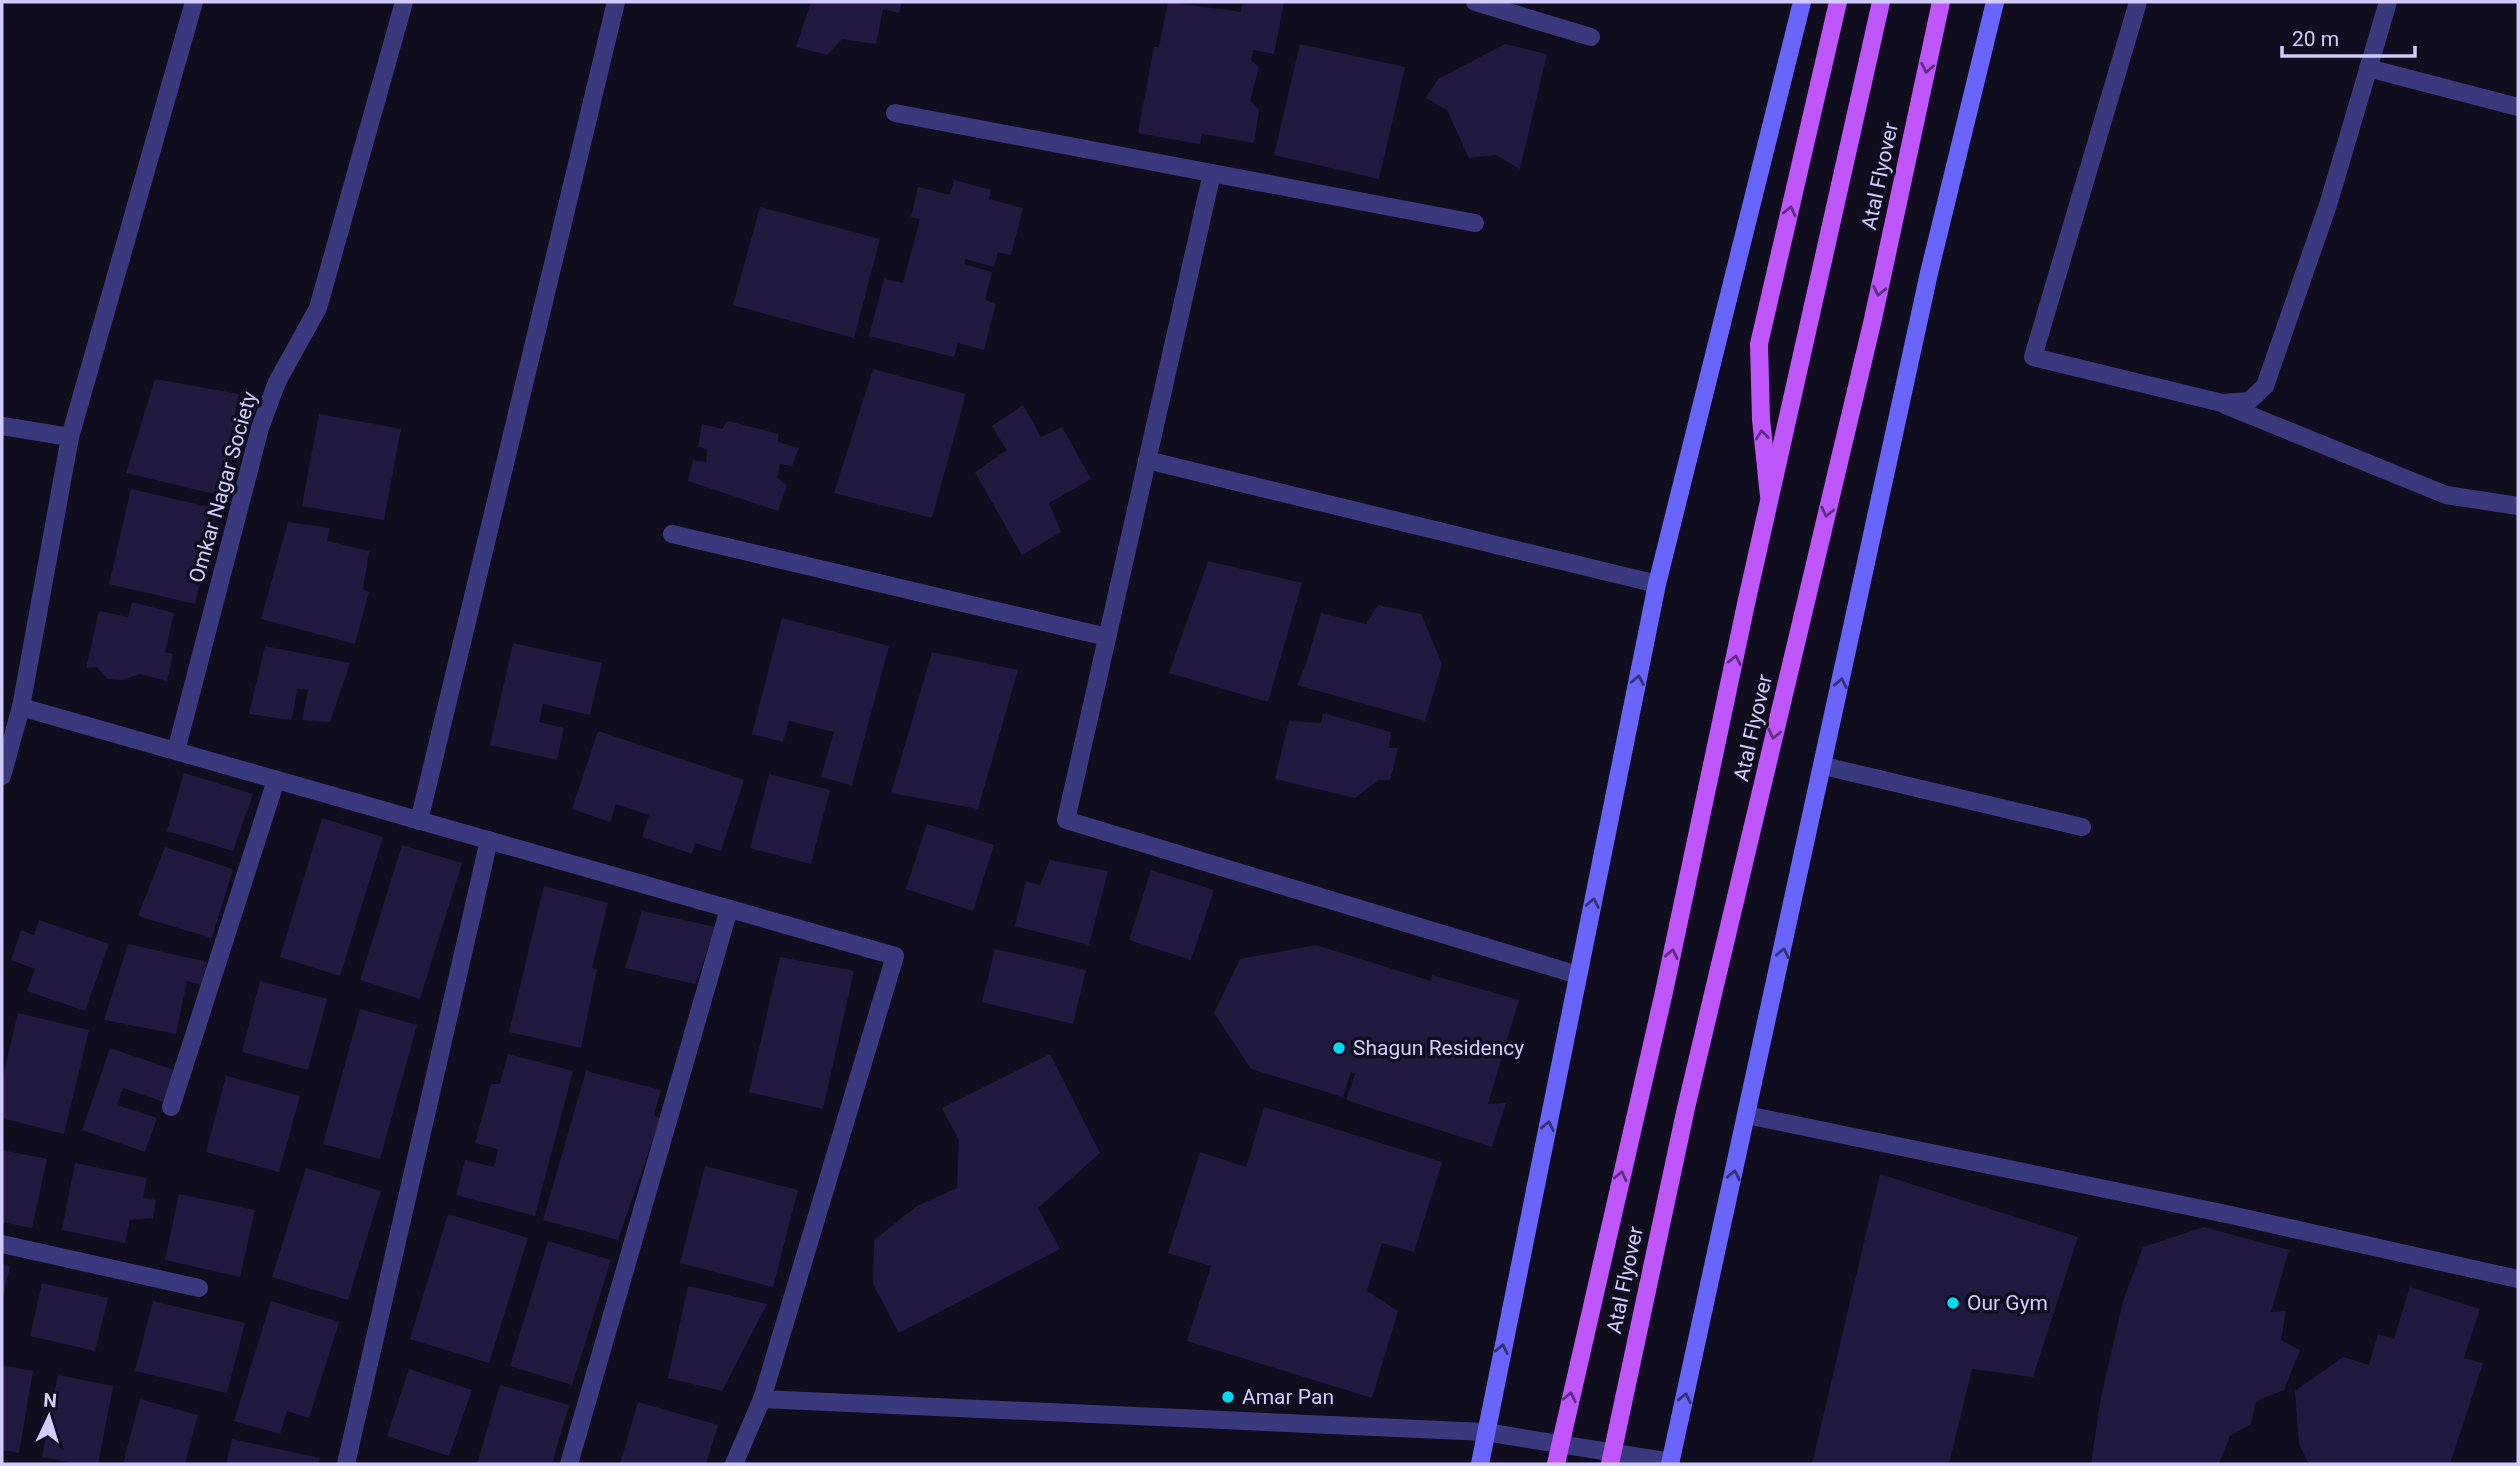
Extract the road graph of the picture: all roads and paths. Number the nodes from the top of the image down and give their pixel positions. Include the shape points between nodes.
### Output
1 (194, 2) edge
2 (404, 2) edge
3 (615, 2) edge
4 (1475, 2) edge
5 (1802, 2) edge
6 (1838, 2) edge
7 (1881, 2) edge
8 (1941, 2) edge
9 (1995, 2) edge
10 (2138, 2) edge
11 (2388, 2) edge
12 (1591, 37) dead end
13 (2368, 68) junction
14 (2518, 107) edge
15 (895, 113) dead end
16 (1212, 173) junction
17 (1475, 223) dead end
18 (2222, 403) junction
19 (2, 426) edge
20 (70, 437) junction
21 (1147, 460) junction
22 (1769, 503) junction
23 (2518, 506) edge
24 (672, 534) dead end
25 (1657, 584) junction
26 (1107, 636) junction
27 (21, 707) junction
28 (176, 751) junction
29 (1824, 766) junction
30 (2, 776) edge
31 (276, 780) junction
32 (419, 821) junction
33 (2082, 827) dead end
34 (489, 840) junction
35 (729, 909) junction
36 (1578, 975) junction
37 (171, 1107) dead end
38 (1747, 1115) junction
39 (2, 1244) edge
40 (2518, 1279) edge
41 (199, 1289) dead end
42 (762, 1399) junction
43 (1485, 1432) junction
44 (1670, 1463) edge
45 (346, 1464) edge
46 (569, 1464) edge
47 (734, 1464) edge
48 (1480, 1464) edge
49 (1556, 1464) edge
50 (1610, 1464) edge

1 - 20 street
2 - 28 street, Omkar Nagar Society via 318,308 277,382 260,428
3 - 32 street
4 - 12 street
5 - 25 street
22 -> 6 main road, bridge via 1759,344
7 - 22 main road, Atal Flyover, bridge
8 -> 50 main road, Atal Flyover, bridge via 1873,319 1686,1108
29 -> 9 street via 1930,273
10 - 18 street via 2034,357
11 - 13 street
13 - 14 street
13 - 18 street via 2328,205 2265,386 2249,401
15 - 16 street
16 - 17 street
16 - 21 street
18 - 23 street via 2446,495
19 - 20 street
20 - 27 street
21 - 25 street
21 - 26 street
49 -> 22 main road, Atal Flyover, bridge
24 - 26 street
36 -> 25 street
26 - 36 street via 1066,820
27 - 28 street
27 - 30 street
28 - 31 street
29 - 33 street
38 -> 29 street
31 - 32 street
31 - 37 street
32 - 34 street
34 - 35 street
34 - 45 street
35 - 42 street via 895,956
35 - 46 street
43 -> 36 street
38 - 40 street
44 -> 38 street
39 - 41 street
42 - 43 street
42 - 47 street
43 - 44 street
43 - 48 street

